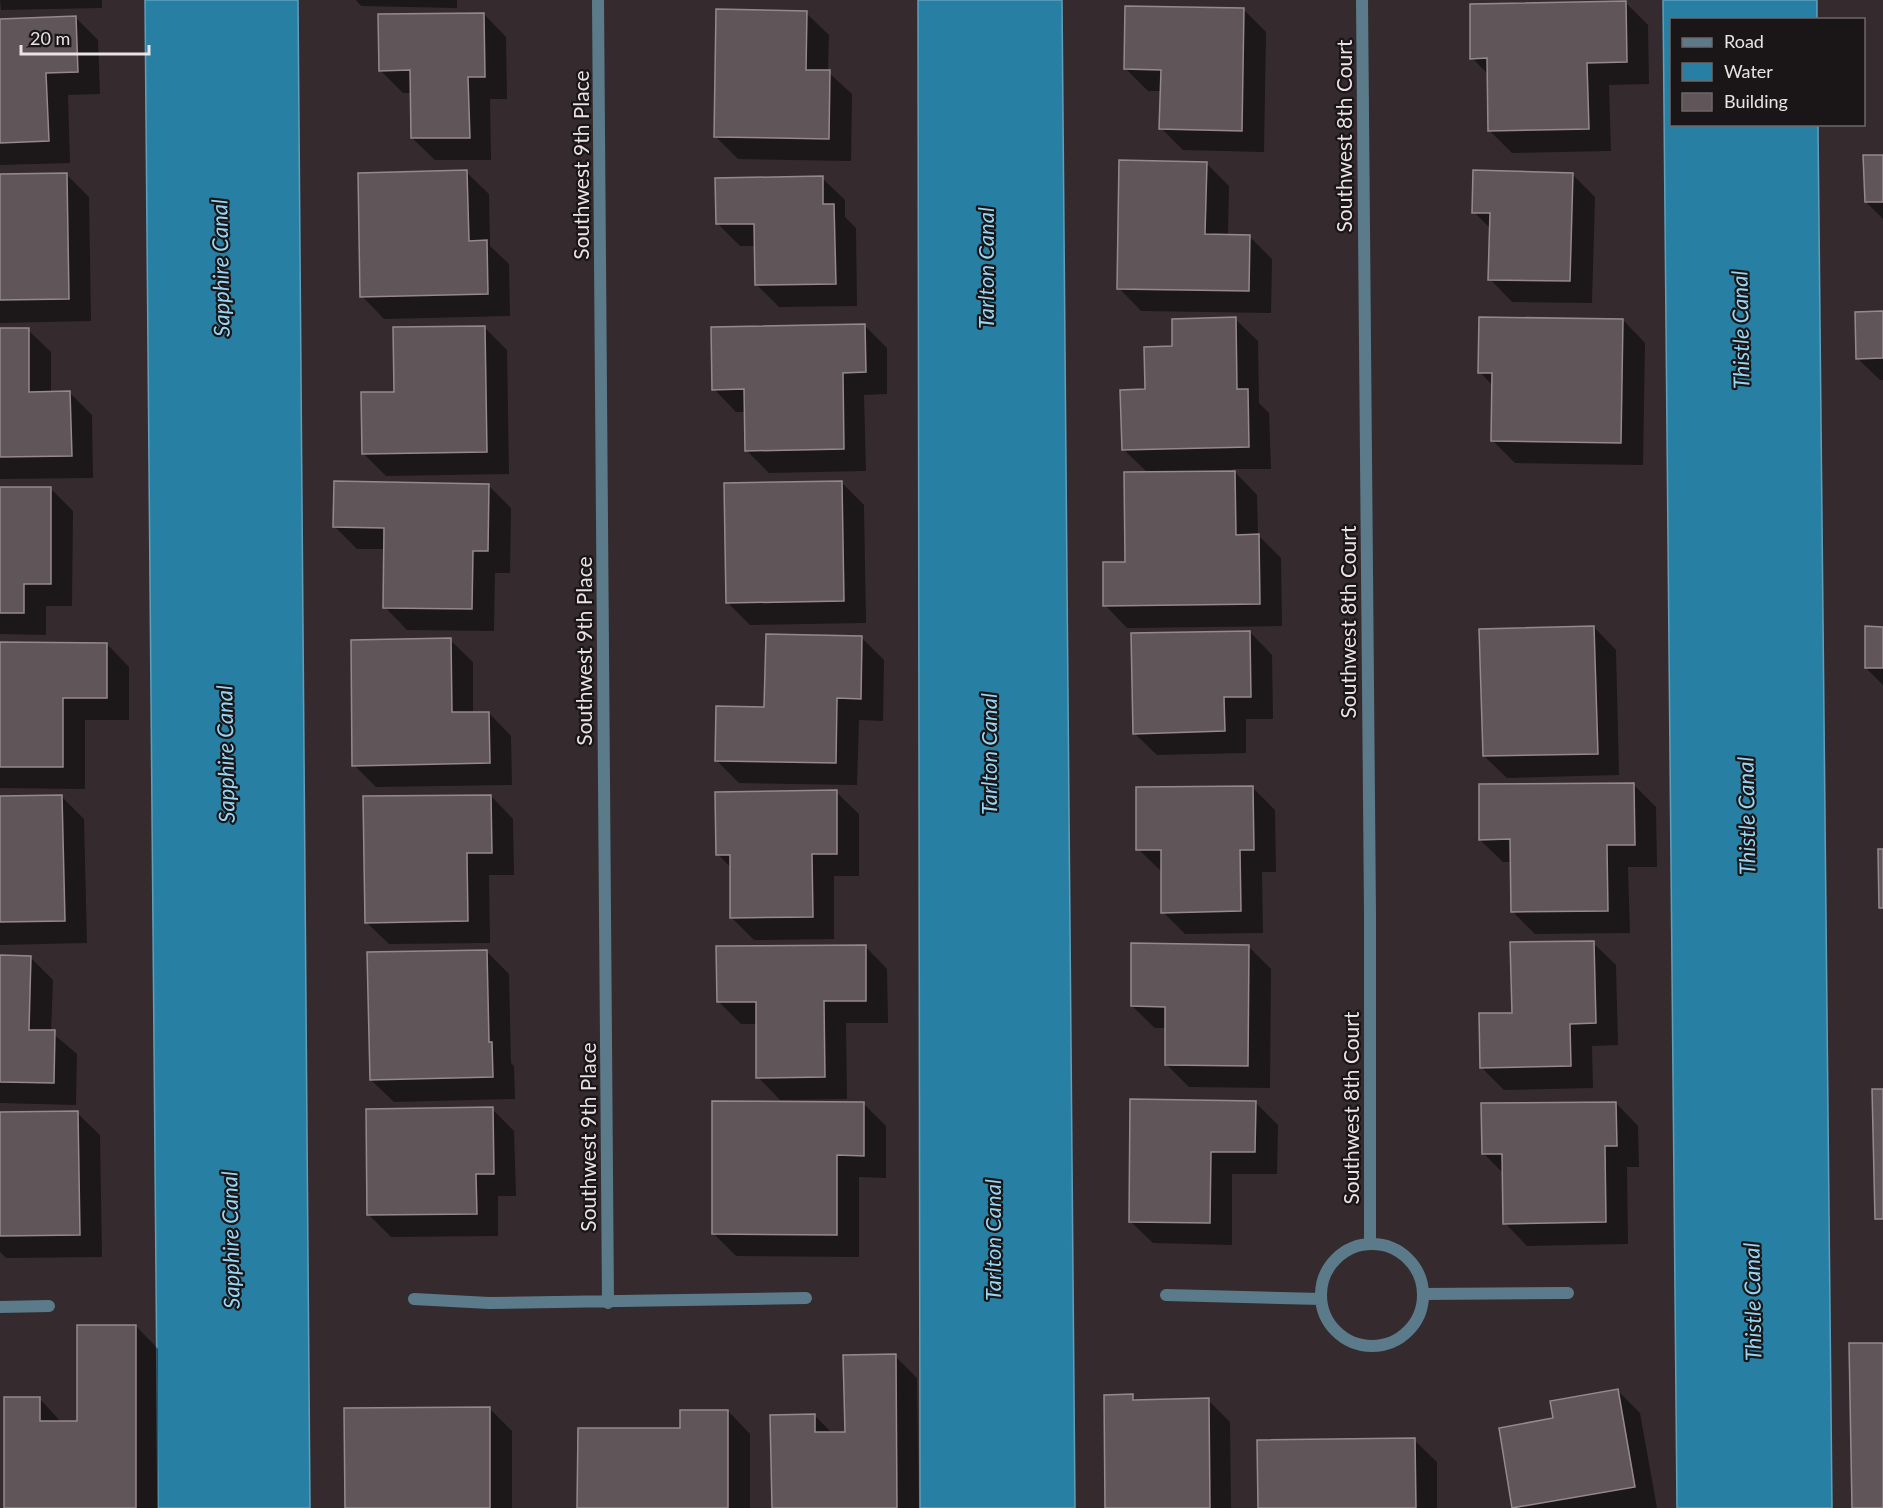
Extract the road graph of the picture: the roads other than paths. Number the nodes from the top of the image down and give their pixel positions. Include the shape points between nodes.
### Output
1 (598, 0) edge
2 (1362, 0) edge
3 (1370, 1244) junction
4 (1568, 1293) dead end
5 (1423, 1294) junction
6 (1166, 1295) dead end
7 (806, 1298) dead end
8 (414, 1299) dead end
9 (1321, 1299) junction
10 (608, 1302) junction
11 (49, 1306) dead end
12 (0, 1307) edge

1 - 10 street, Southwest 9th Place
2 - 3 street, Southwest 8th Court
3 - 5 street via 1401,1253 1420,1278
3 - 9 street via 1340,1256 1329,1268 1322,1283
4 - 5 street
5 - 9 street via 1421,1311 1400,1338 1366,1346 1342,1336 1326,1316
6 - 9 street
7 - 10 street
8 - 10 street
11 - 12 street

